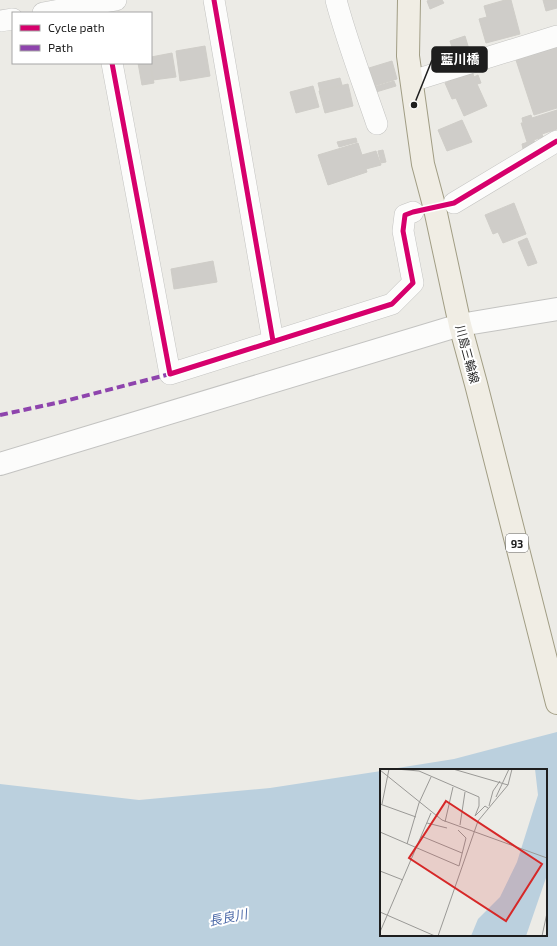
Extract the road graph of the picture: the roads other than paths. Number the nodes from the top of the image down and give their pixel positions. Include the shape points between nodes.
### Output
1 (214, 0) edge
2 (336, 0) edge
3 (409, 0) edge
4 (105, 4) edge
5 (50, 12) edge
6 (12, 19) edge
7 (0, 21) edge
8 (557, 36) edge
9 (112, 64) edge
10 (412, 81) junction
11 (377, 124) dead end
12 (557, 142) edge
13 (454, 203) dead end
14 (413, 212) dead end
15 (557, 309) edge
16 (460, 325) junction
17 (273, 341) junction
18 (0, 464) edge
19 (557, 703) edge

1 - 17 street
2 - 11 street
3 - 10 main road, 川島三輪線 / 93 via 408,56
4 - 5 street
6 - 7 street
8 - 10 street
9 - 17 street via 170,374
10 - 16 main road, 川島三輪線 / 93 via 423,164
12 - 13 street
14 - 17 street via 405,216 403,231 413,284 392,304
15 - 16 street
16 - 18 street
16 - 19 main road, 川島三輪線 / 93

